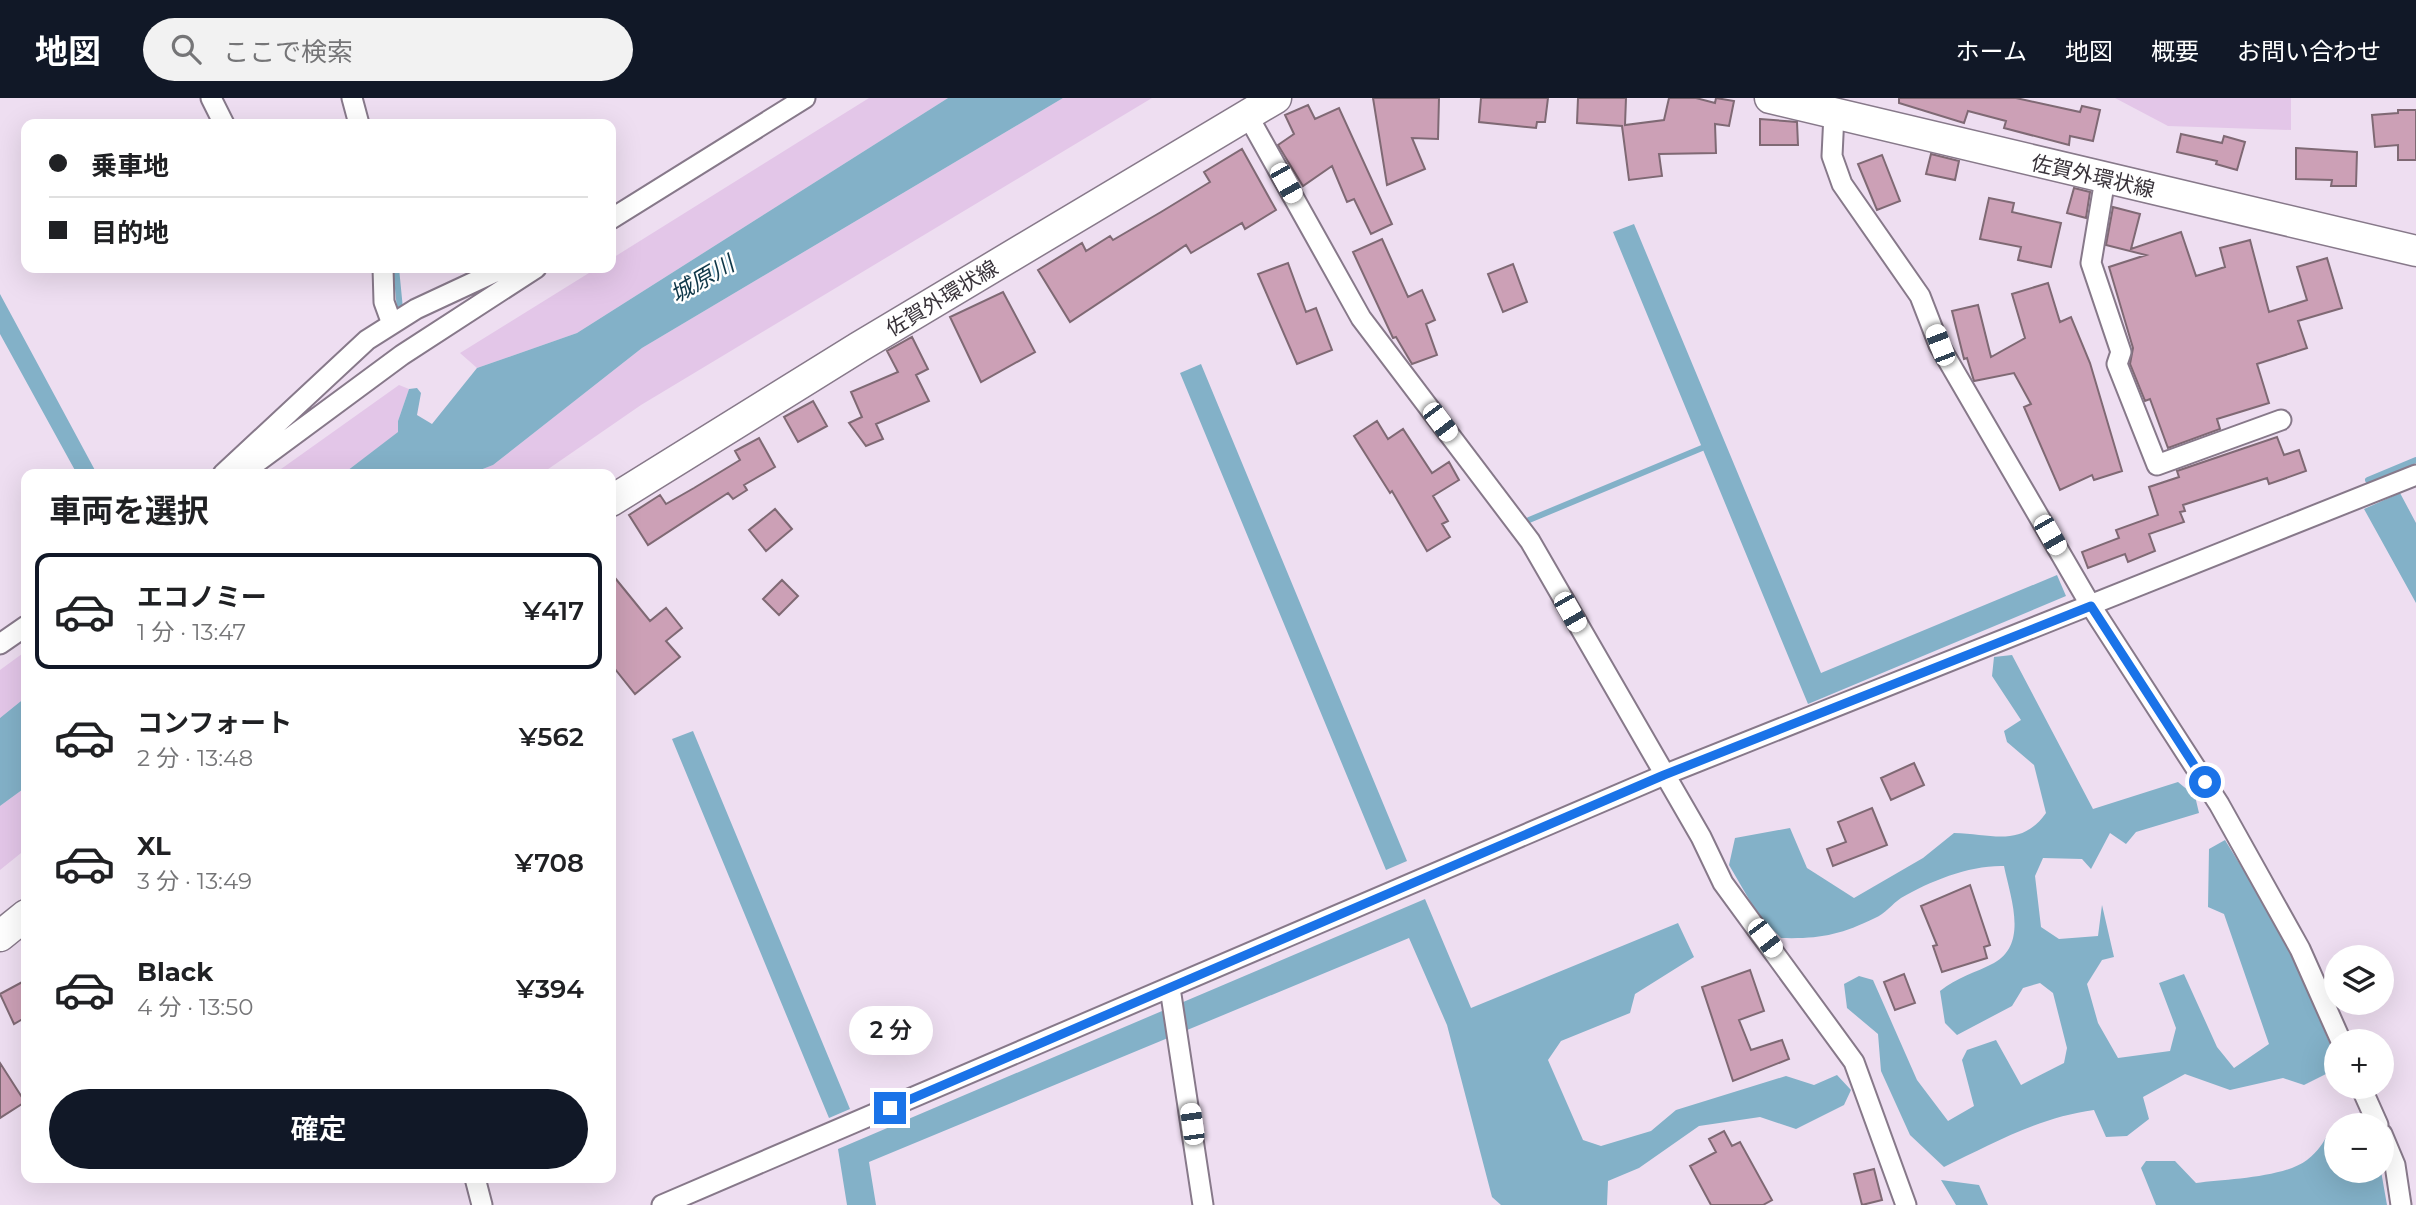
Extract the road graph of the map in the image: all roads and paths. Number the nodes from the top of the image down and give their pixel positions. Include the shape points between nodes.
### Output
1 (211, 98) edge
2 (352, 98) edge
3 (805, 98) edge
4 (1276, 98) edge
5 (1770, 98) edge
6 (1834, 114) junction
7 (1248, 116) junction
8 (222, 119) edge
9 (358, 119) edge
10 (2105, 179) junction
11 (616, 216) edge
12 (2416, 251) edge
13 (383, 273) edge
14 (493, 273) edge
15 (528, 273) edge
16 (392, 324) junction
17 (2281, 420) dead end
18 (228, 469) edge
19 (248, 469) edge
20 (2416, 475) edge
21 (616, 498) edge
22 (2091, 606) junction
23 (21, 629) edge
24 (0, 644) edge
25 (1664, 775) junction
26 (21, 919) edge
27 (0, 936) edge
28 (1170, 988) junction
29 (2336, 1029) edge
30 (2394, 1163) edge
31 (476, 1183) edge
32 (482, 1205) edge
33 (662, 1205) edge
34 (1203, 1205) edge
35 (1906, 1205) edge
36 (2401, 1205) edge

1 - 8 street
2 - 9 street
3 - 11 street
4 - 7 main road, 佐賀外環状線
5 - 6 main road, 佐賀外環状線
6 - 10 main road, 佐賀外環状線
6 - 22 street via 1832,156 1842,184 1920,296 1940,345
7 - 21 main road, 佐賀外環状線
7 - 25 street via 1361,318 1530,541
10 - 12 main road, 佐賀外環状線
10 - 17 street via 2091,263 2121,352 2117,364 2157,465
13 - 16 street via 384,302
14 - 16 street
15 - 19 street via 402,355
16 - 18 street via 367,340
20 - 22 street
22 - 25 street
22 - 29 street via 2219,804 2300,949
23 - 24 street
25 - 28 street
25 - 35 street via 1723,883 1854,1062
26 - 27 main road
28 - 33 street
28 - 34 street
30 - 36 street
31 - 32 street

